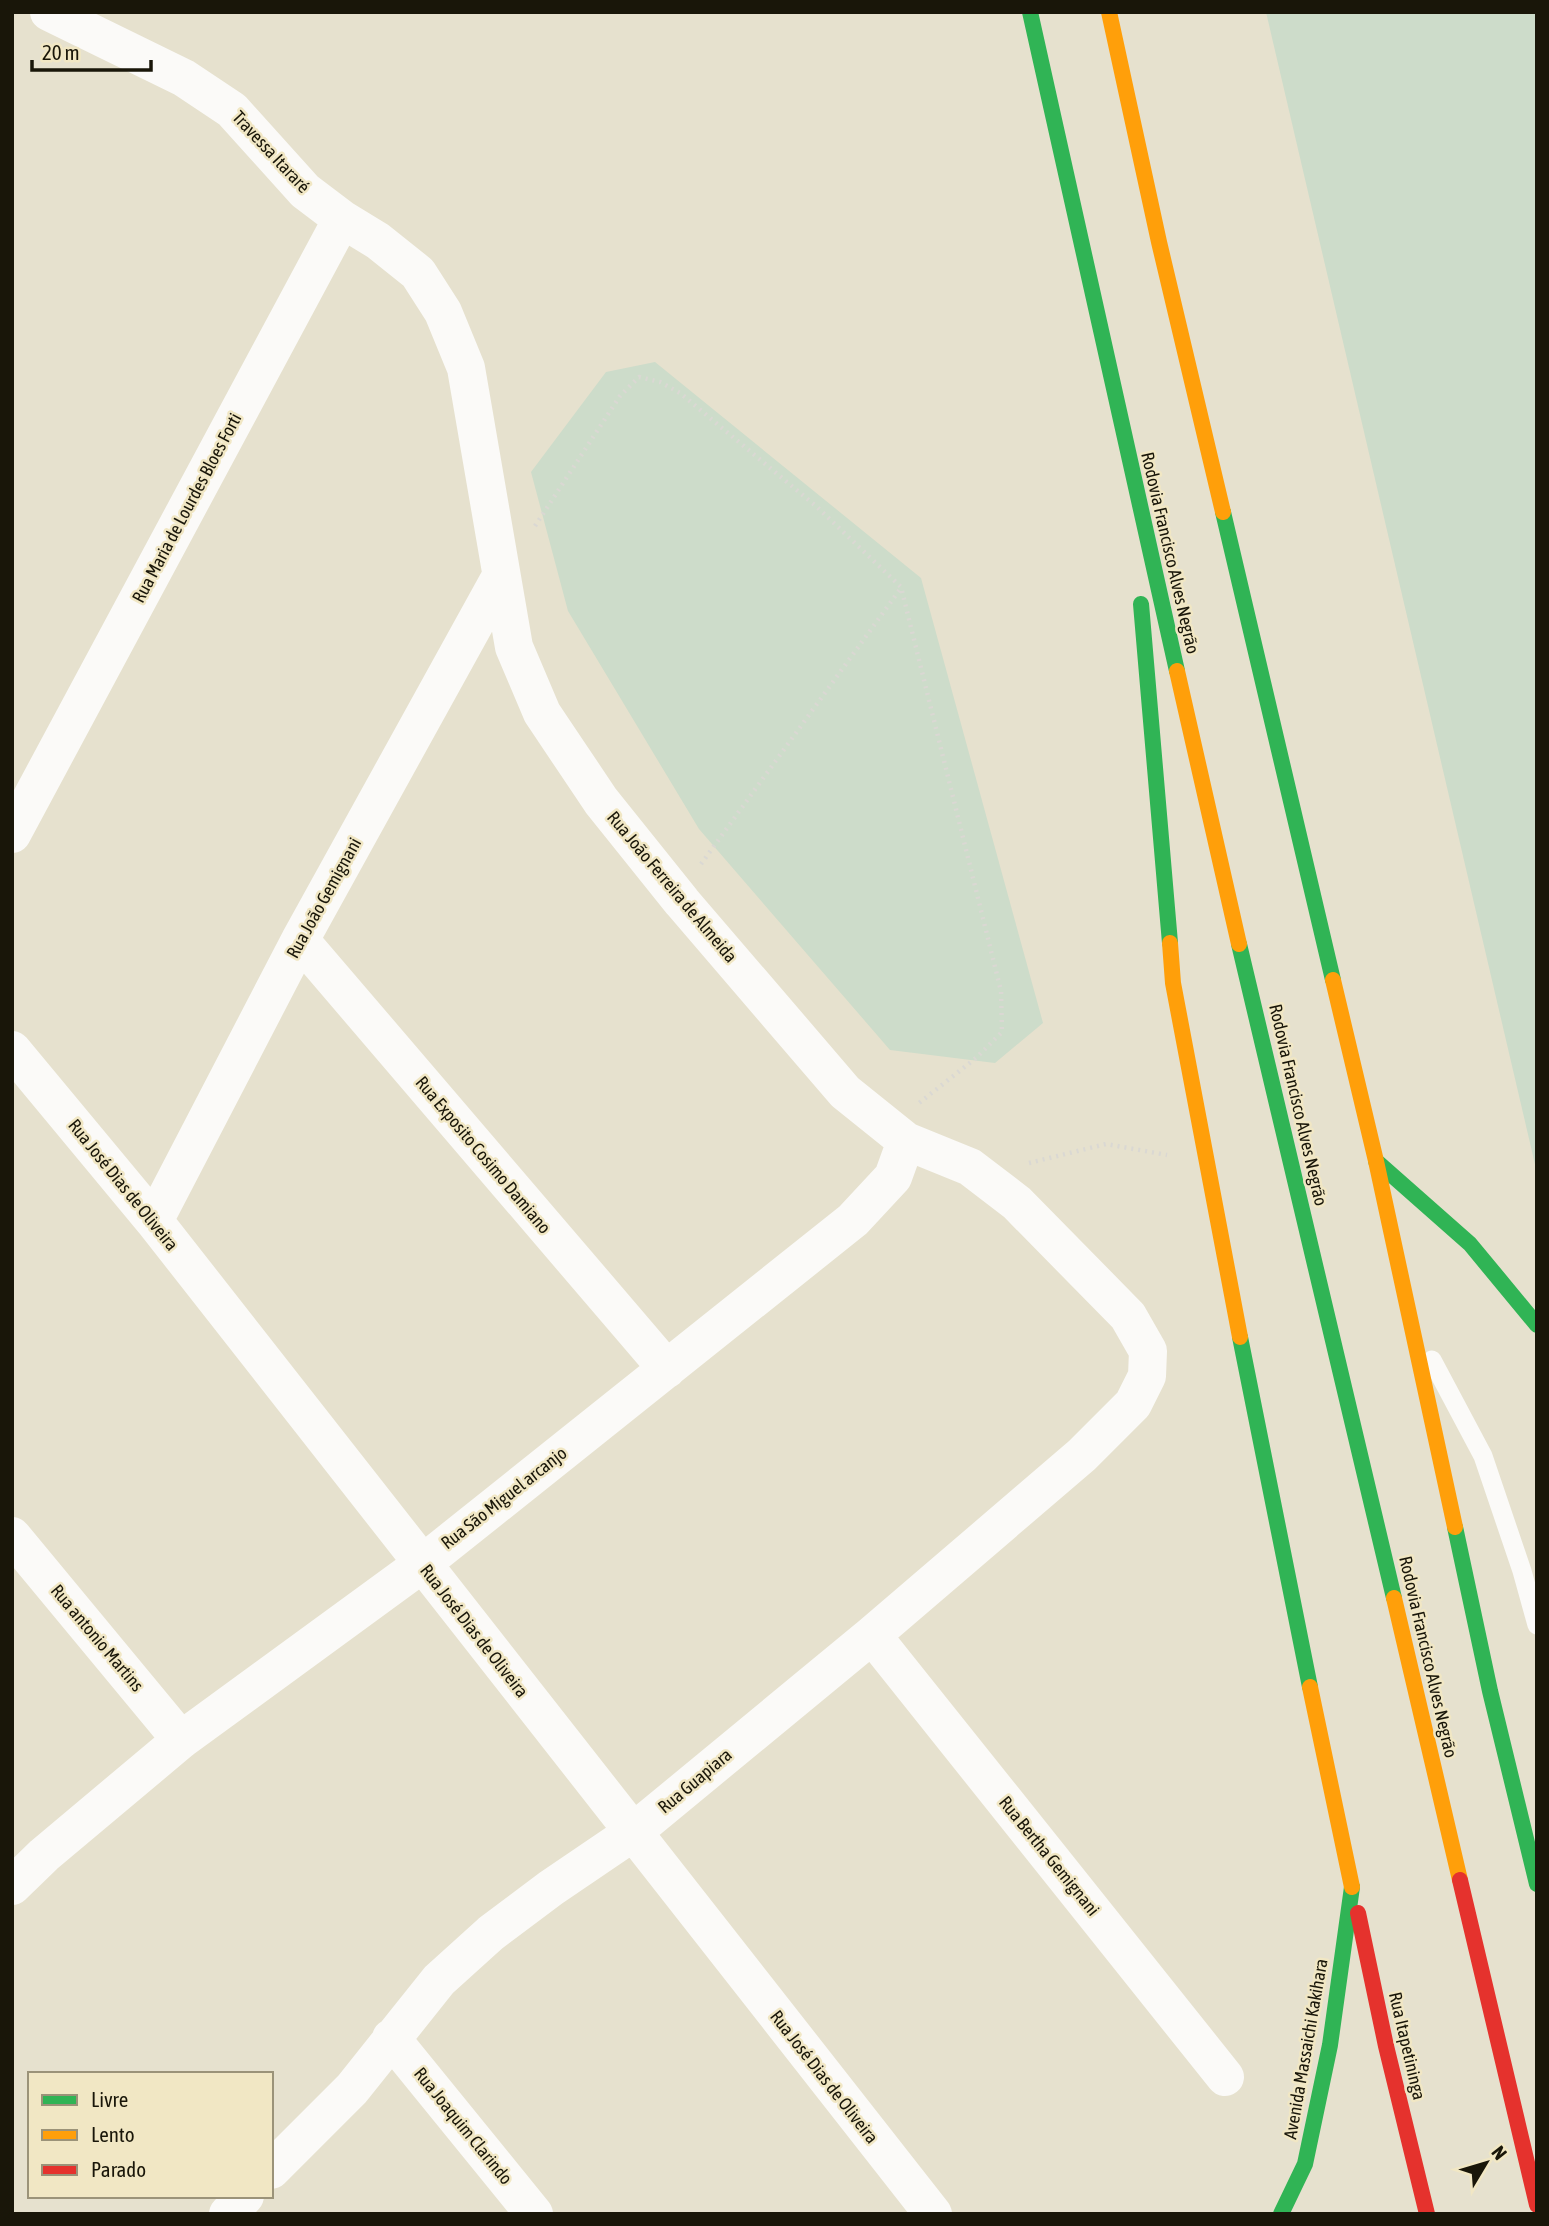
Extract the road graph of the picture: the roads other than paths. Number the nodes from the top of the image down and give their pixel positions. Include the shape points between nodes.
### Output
1 (49, 12) edge
2 (1030, 12) edge
3 (1109, 12) edge
4 (342, 219) junction
5 (1129, 463) junction
6 (500, 578) junction
7 (12, 834) edge
8 (300, 940) junction
9 (12, 1050) edge
10 (897, 1134) junction
11 (1376, 1161) junction
12 (155, 1222) junction
13 (1410, 1321) junction
14 (1537, 1325) edge
15 (667, 1369) junction
16 (1133, 1404) joint
17 (12, 1536) edge
18 (422, 1564) junction
19 (1537, 1625) edge
20 (873, 1635) junction
21 (181, 1740) junction
22 (632, 1833) junction
23 (1537, 1884) edge
24 (12, 1886) edge
25 (1352, 1887) junction
26 (391, 2038) junction
27 (1225, 2077) dead end
28 (273, 2168) edge
29 (243, 2198) edge
30 (1537, 2205) edge
31 (228, 2214) edge
32 (534, 2214) edge
33 (933, 2214) edge
34 (1281, 2214) edge
35 (1427, 2214) edge

1 - 4 street, Travessa Itararé via 184,78 232,110 305,191
2 - 5 main road, Rodovia Francisco Alves Negrão
3 - 11 main road
4 - 6 street, Rua João Ferreira de Almeida via 418,273 443,312 466,368
4 - 7 street, Rua Maria de Lourdes Bloes Forti
5 - 25 main road, Rua Itapetininga via 1173,983 1272,1504
5 - 30 main road, Rodovia Francisco Alves Negrão
6 - 8 street, Rua João Gemignani
6 - 10 street, Rua João Ferreira de Almeida via 514,648 542,713 601,801 845,1093
8 - 12 street, Rua João Gemignani
8 - 15 street, Rua Exposito Cosimo Damiano
9 - 12 street, Rua José Dias de Oliveira
10 - 15 street, Rua São Miguel arcanjo via 893,1177 853,1220
10 - 16 street, Rua João Ferreira de Almeida via 970,1167 1017,1203 1129,1316 1148,1351 1147,1376
11 - 13 main road
11 - 14 main road via 1470,1244
12 - 18 street, Rua José Dias de Oliveira
13 - 19 lane via 1483,1456
13 - 23 main road
15 - 18 street, Rua São Miguel arcanjo
16 - 20 street, Rua Guapiara via 1082,1455
17 - 21 street, Rua antonio Martins
18 - 21 street, Rua São Miguel arcanjo
18 - 22 street, Rua José Dias de Oliveira
20 - 22 street, Rua Guapiara
20 - 27 street, Rua Bertha Gemignani
21 - 24 street, Rua São Miguel arcanjo
22 - 26 street, Rua Guapiara via 491,1933 439,1980
22 - 33 street, Rua José Dias de Oliveira
25 - 34 main road, Avenida Massaichi Kakihara via 1330,2045 1304,2164
25 - 35 main road, Rua Itapetininga
26 - 28 street, Rua Guapiara via 352,2089
26 - 32 street, Rua Joaquim Clarindo
29 - 31 street

